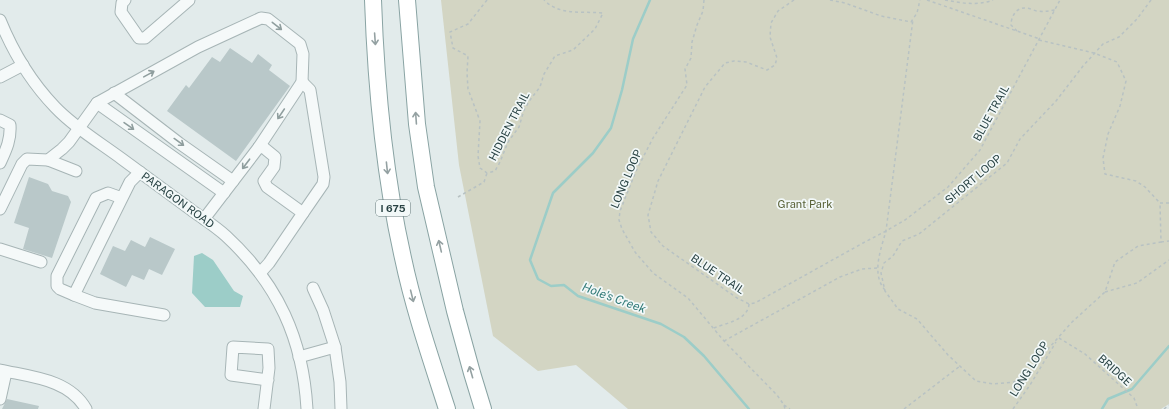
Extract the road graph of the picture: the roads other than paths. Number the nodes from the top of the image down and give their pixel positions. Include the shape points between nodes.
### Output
1 (125, 0) edge
2 (189, 0) edge
3 (373, 0) edge
4 (407, 0) edge
5 (0, 20) edge
6 (23, 65) junction
7 (0, 77) edge
8 (302, 82) junction
9 (114, 93) junction
10 (97, 103) junction
11 (0, 120) edge
12 (79, 128) junction
13 (259, 147) junction
14 (48, 160) junction
15 (0, 163) edge
16 (76, 171) dead end
17 (140, 172) junction
18 (234, 181) junction
19 (224, 193) junction
20 (122, 198) junction
21 (0, 209) edge
22 (302, 213) junction
23 (204, 219) junction
24 (0, 249) edge
25 (41, 262) dead end
26 (260, 273) junction
27 (313, 288) dead end
28 (74, 295) junction
29 (164, 315) dead end
30 (335, 347) junction
31 (299, 357) junction
32 (3, 371) edge
33 (268, 380) junction
34 (0, 399) edge
35 (86, 409) edge
36 (264, 409) edge
37 (307, 409) edge
38 (341, 409) edge
39 (447, 409) edge
40 (483, 409) edge

1 - 2 street via 121,12 139,38 143,39
3 -> 39 highway, I 675 via 389,185 402,258 419,324
40 -> 4 highway via 455,311 426,187 417,124
5 - 6 street, PARAGON ROAD
6 - 7 street
6 - 12 street, PARAGON ROAD via 45,96
9 -> 8 street via 198,47 261,18 268,19 300,44 303,54
8 -> 13 street
8 - 22 street via 310,90 324,177 323,184
9 - 10 street
9 -> 18 street
10 - 12 street
10 -> 19 street
11 - 15 street via 10,125 10,134 8,146
12 - 14 street via 62,149
12 - 17 street, PARAGON ROAD
13 -> 18 street
13 - 22 street via 275,157 274,167 264,182 267,187
14 - 16 street
14 - 21 street via 27,159 22,164
17 - 20 street via 130,182
17 - 23 street, PARAGON ROAD
18 - 19 street
19 - 23 street
20 - 28 street
20 - 28 street via 108,193 96,198 57,276 57,286
22 - 26 street
23 - 26 street, PARAGON ROAD via 226,236
24 - 25 street
26 - 31 street, PARAGON ROAD via 288,319
27 - 30 street
28 - 29 street via 95,303
30 - 31 street
30 - 38 street
31 - 37 street, PARAGON ROAD via 306,386
32 - 34 street
32 - 35 street via 62,386 77,396
33 - 33 street via 268,349 233,347 231,375
33 - 36 street

